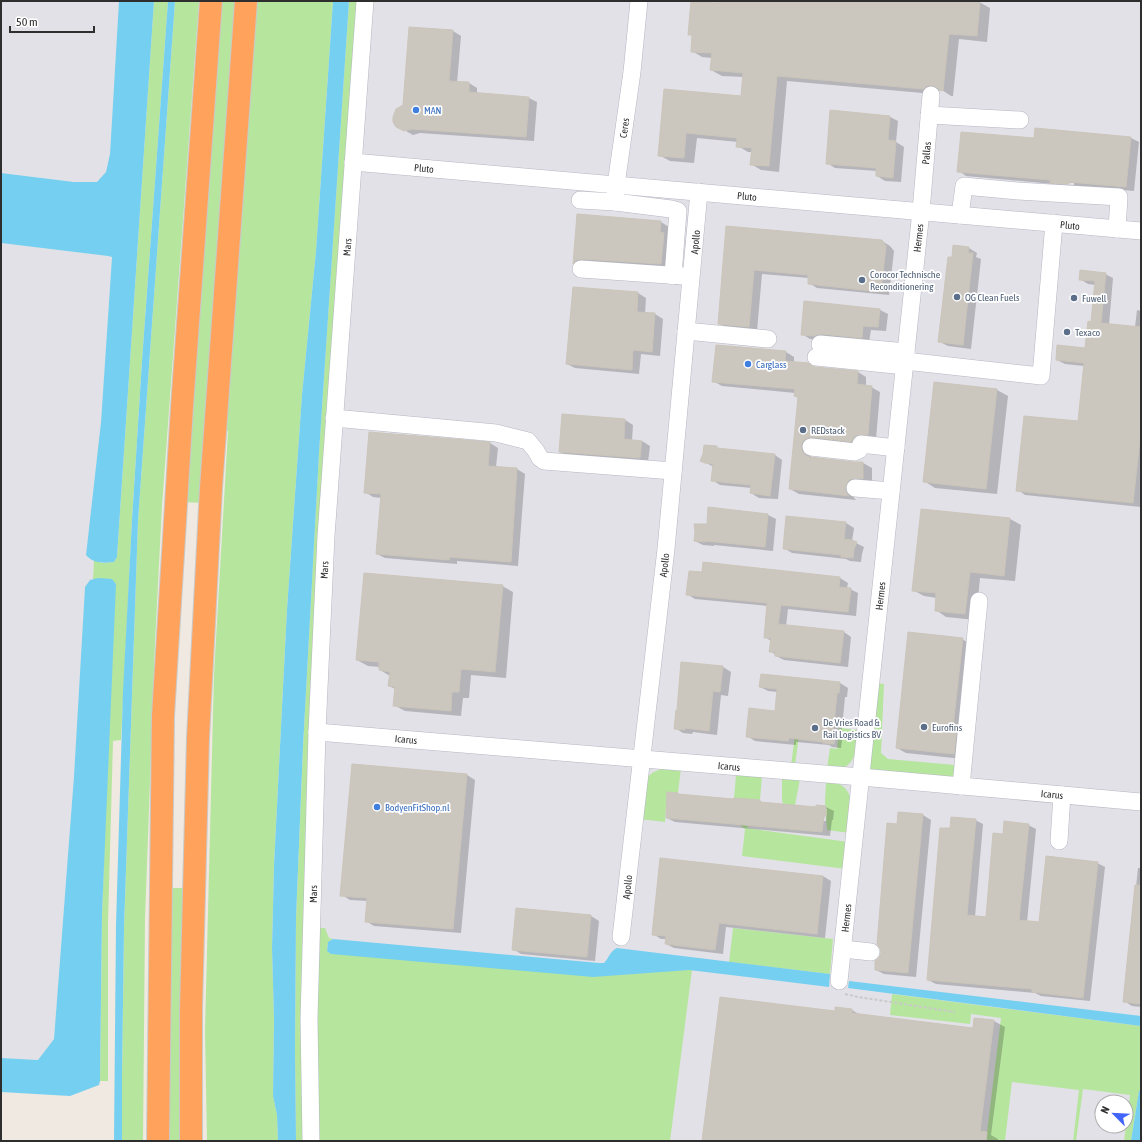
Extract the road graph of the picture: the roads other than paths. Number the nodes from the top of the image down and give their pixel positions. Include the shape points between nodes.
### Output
1 (211, 1) edge
2 (246, 1) edge
3 (365, 1) edge
4 (639, 1) edge
5 (931, 95) dead end
6 (929, 115) junction
7 (1020, 120) dead end
8 (353, 162) junction
9 (616, 184) junction
10 (699, 192) junction
11 (580, 200) dead end
12 (615, 202) junction
13 (921, 211) junction
14 (960, 215) junction
15 (1054, 223) junction
16 (1117, 229) junction
17 (1141, 231) edge
18 (581, 269) dead end
19 (673, 276) junction
20 (691, 277) junction
21 (686, 332) junction
22 (768, 339) dead end
23 (818, 351) dead end
24 (905, 360) junction
25 (334, 418) junction
26 (811, 447) dead end
27 (896, 448) junction
28 (673, 471) junction
29 (855, 488) dead end
30 (891, 491) junction
31 (979, 601) dead end
32 (317, 732) junction
33 (641, 759) junction
34 (861, 777) junction
35 (960, 786) junction
36 (1062, 795) junction
37 (1141, 802) edge
38 (1059, 841) dead end
39 (621, 937) dead end
40 (843, 949) junction
41 (871, 952) dead end
42 (839, 981) road end
43 (158, 1141) edge
44 (192, 1141) edge
45 (310, 1141) edge

1 - 43 highway via 163,716
2 - 44 highway via 212,480 198,738 191,1009
3 - 8 street, Mars
4 - 9 street, Ceres
5 - 6 street, Pallas
6 - 7 street
6 - 13 street, Pallas
8 - 9 street, Pluto
8 - 25 street, Mars
9 - 10 street, Pluto
9 - 12 street, Ceres
10 - 13 street, Pluto
10 - 20 street, Apollo
11 - 12 street
12 - 19 street via 678,211
13 - 14 street, Pluto
13 - 24 street, Hermes
14 - 15 street, Pluto
14 - 16 street via 964,186 1119,197
15 - 16 street, Pluto
15 - 24 street via 1041,376
16 - 17 street, Pluto
18 - 19 street
19 - 20 street
20 - 21 street, Apollo
21 - 22 street
21 - 28 street, Apollo
23 - 24 street
24 - 27 street, Hermes
25 - 28 street via 496,433 528,441 544,461
25 - 32 street, Mars
26 - 27 street via 855,452 861,444
27 - 30 street, Hermes
28 - 33 street, Apollo
29 - 30 street
30 - 34 street, Hermes
31 - 35 street
32 - 33 street, Icarus
32 - 45 street, Mars via 309,1019
33 - 34 street, Icarus
33 - 39 street, Apollo
34 - 35 street, Icarus
34 - 40 street, Hermes
35 - 36 street, Icarus
36 - 37 street, Icarus
36 - 38 street
40 - 41 street
40 - 42 street, Hermes

